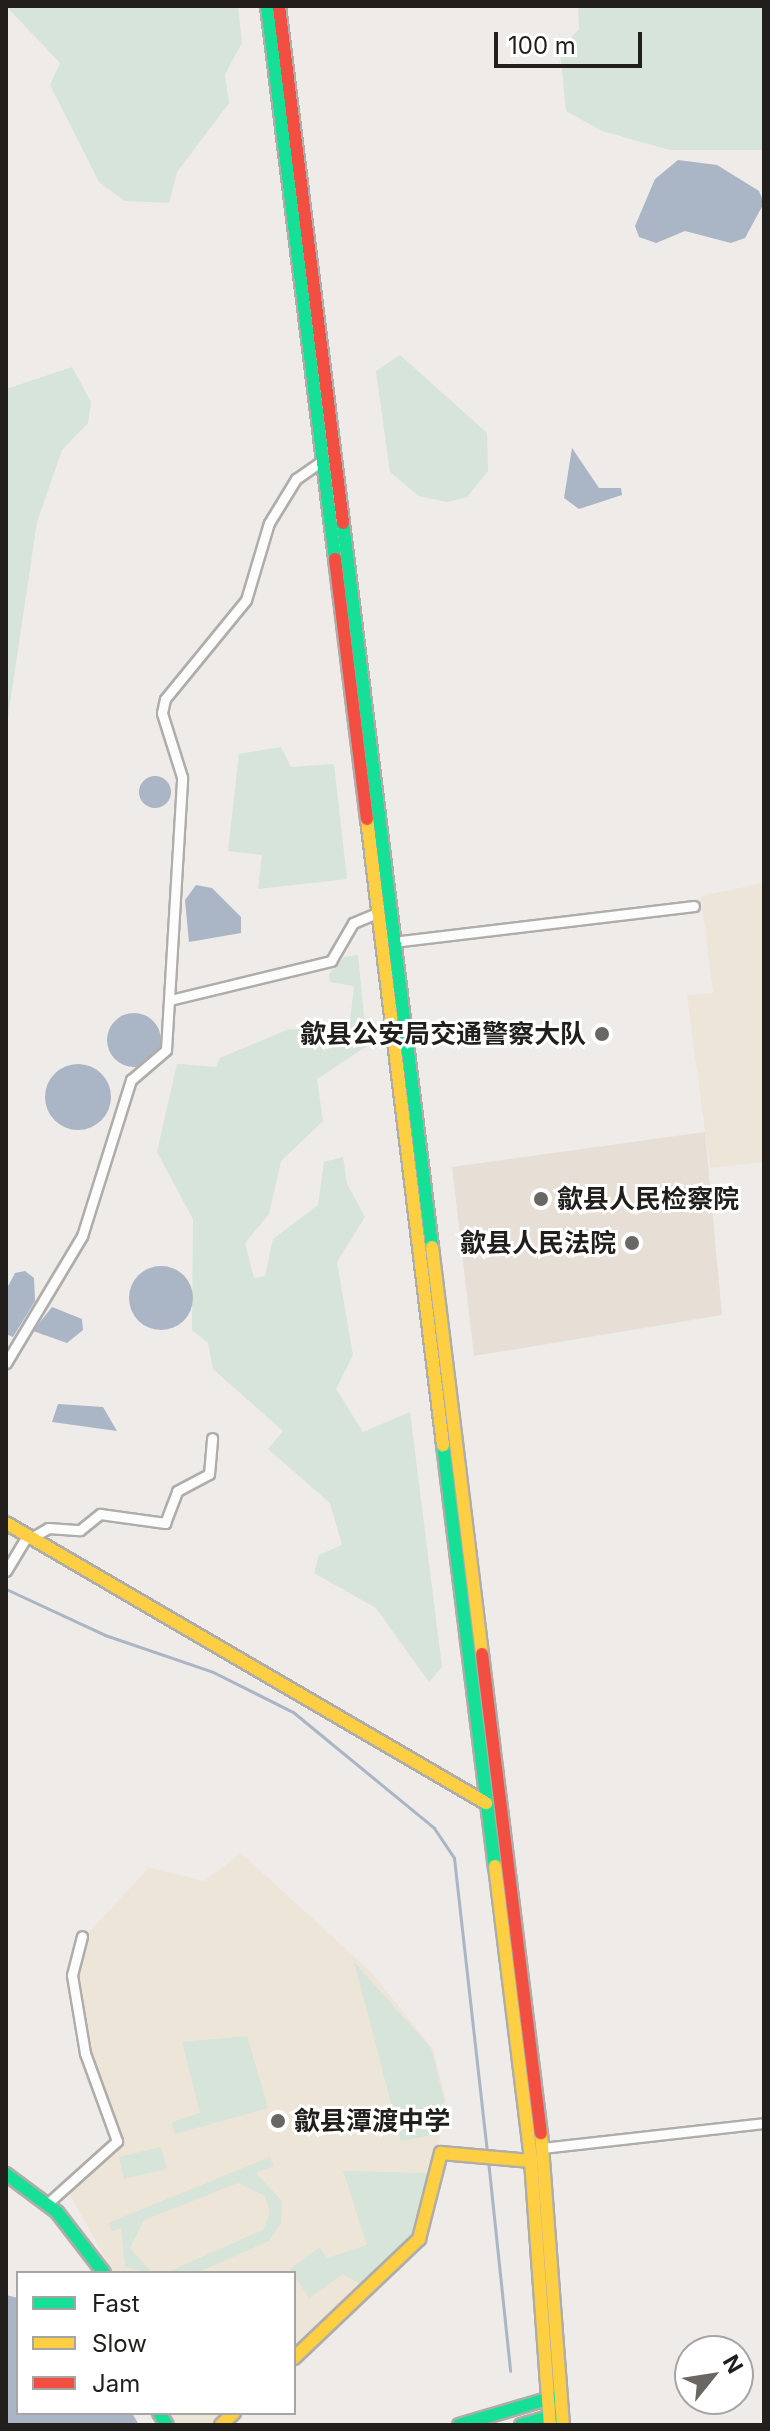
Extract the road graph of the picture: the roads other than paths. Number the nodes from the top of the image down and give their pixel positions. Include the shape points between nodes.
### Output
1 (267, 6) edge
2 (279, 6) edge
3 (322, 461) junction
4 (694, 906) dead end
5 (377, 913) junction
6 (393, 942) junction
7 (170, 1000) junction
8 (6, 1363) edge
9 (212, 1438) dead end
10 (6, 1523) edge
11 (29, 1537) junction
12 (6, 1571) edge
13 (486, 1803) junction
14 (82, 1936) dead end
15 (764, 2123) edge
16 (542, 2148) junction
17 (531, 2161) junction
18 (6, 2174) edge
19 (48, 2203) junction
20 (102, 2271) edge
21 (296, 2356) edge
22 (555, 2397) junction
23 (556, 2420) edge
24 (459, 2425) edge
25 (521, 2425) edge

1 - 3 main road
2 - 6 main road
3 - 5 main road
3 - 7 street via 292,484 267,529 248,597 162,710 182,777
4 - 6 street
5 - 7 street via 353,923 331,961
5 - 13 main road
6 - 16 main road
7 - 8 street via 163,1056 131,1080 82,1236
9 - 11 street via 209,1474 177,1491 165,1523 100,1514 80,1530 48,1528
10 - 11 main road
11 - 12 street
11 - 13 main road
13 - 17 main road
14 - 19 street via 72,1975 85,2053 117,2141
15 - 16 street
16 - 22 main road
17 - 21 main road via 441,2153 419,2239
17 - 22 main road
18 - 19 main road
19 - 20 main road
22 - 23 main road
22 - 24 main road
23 - 25 main road

